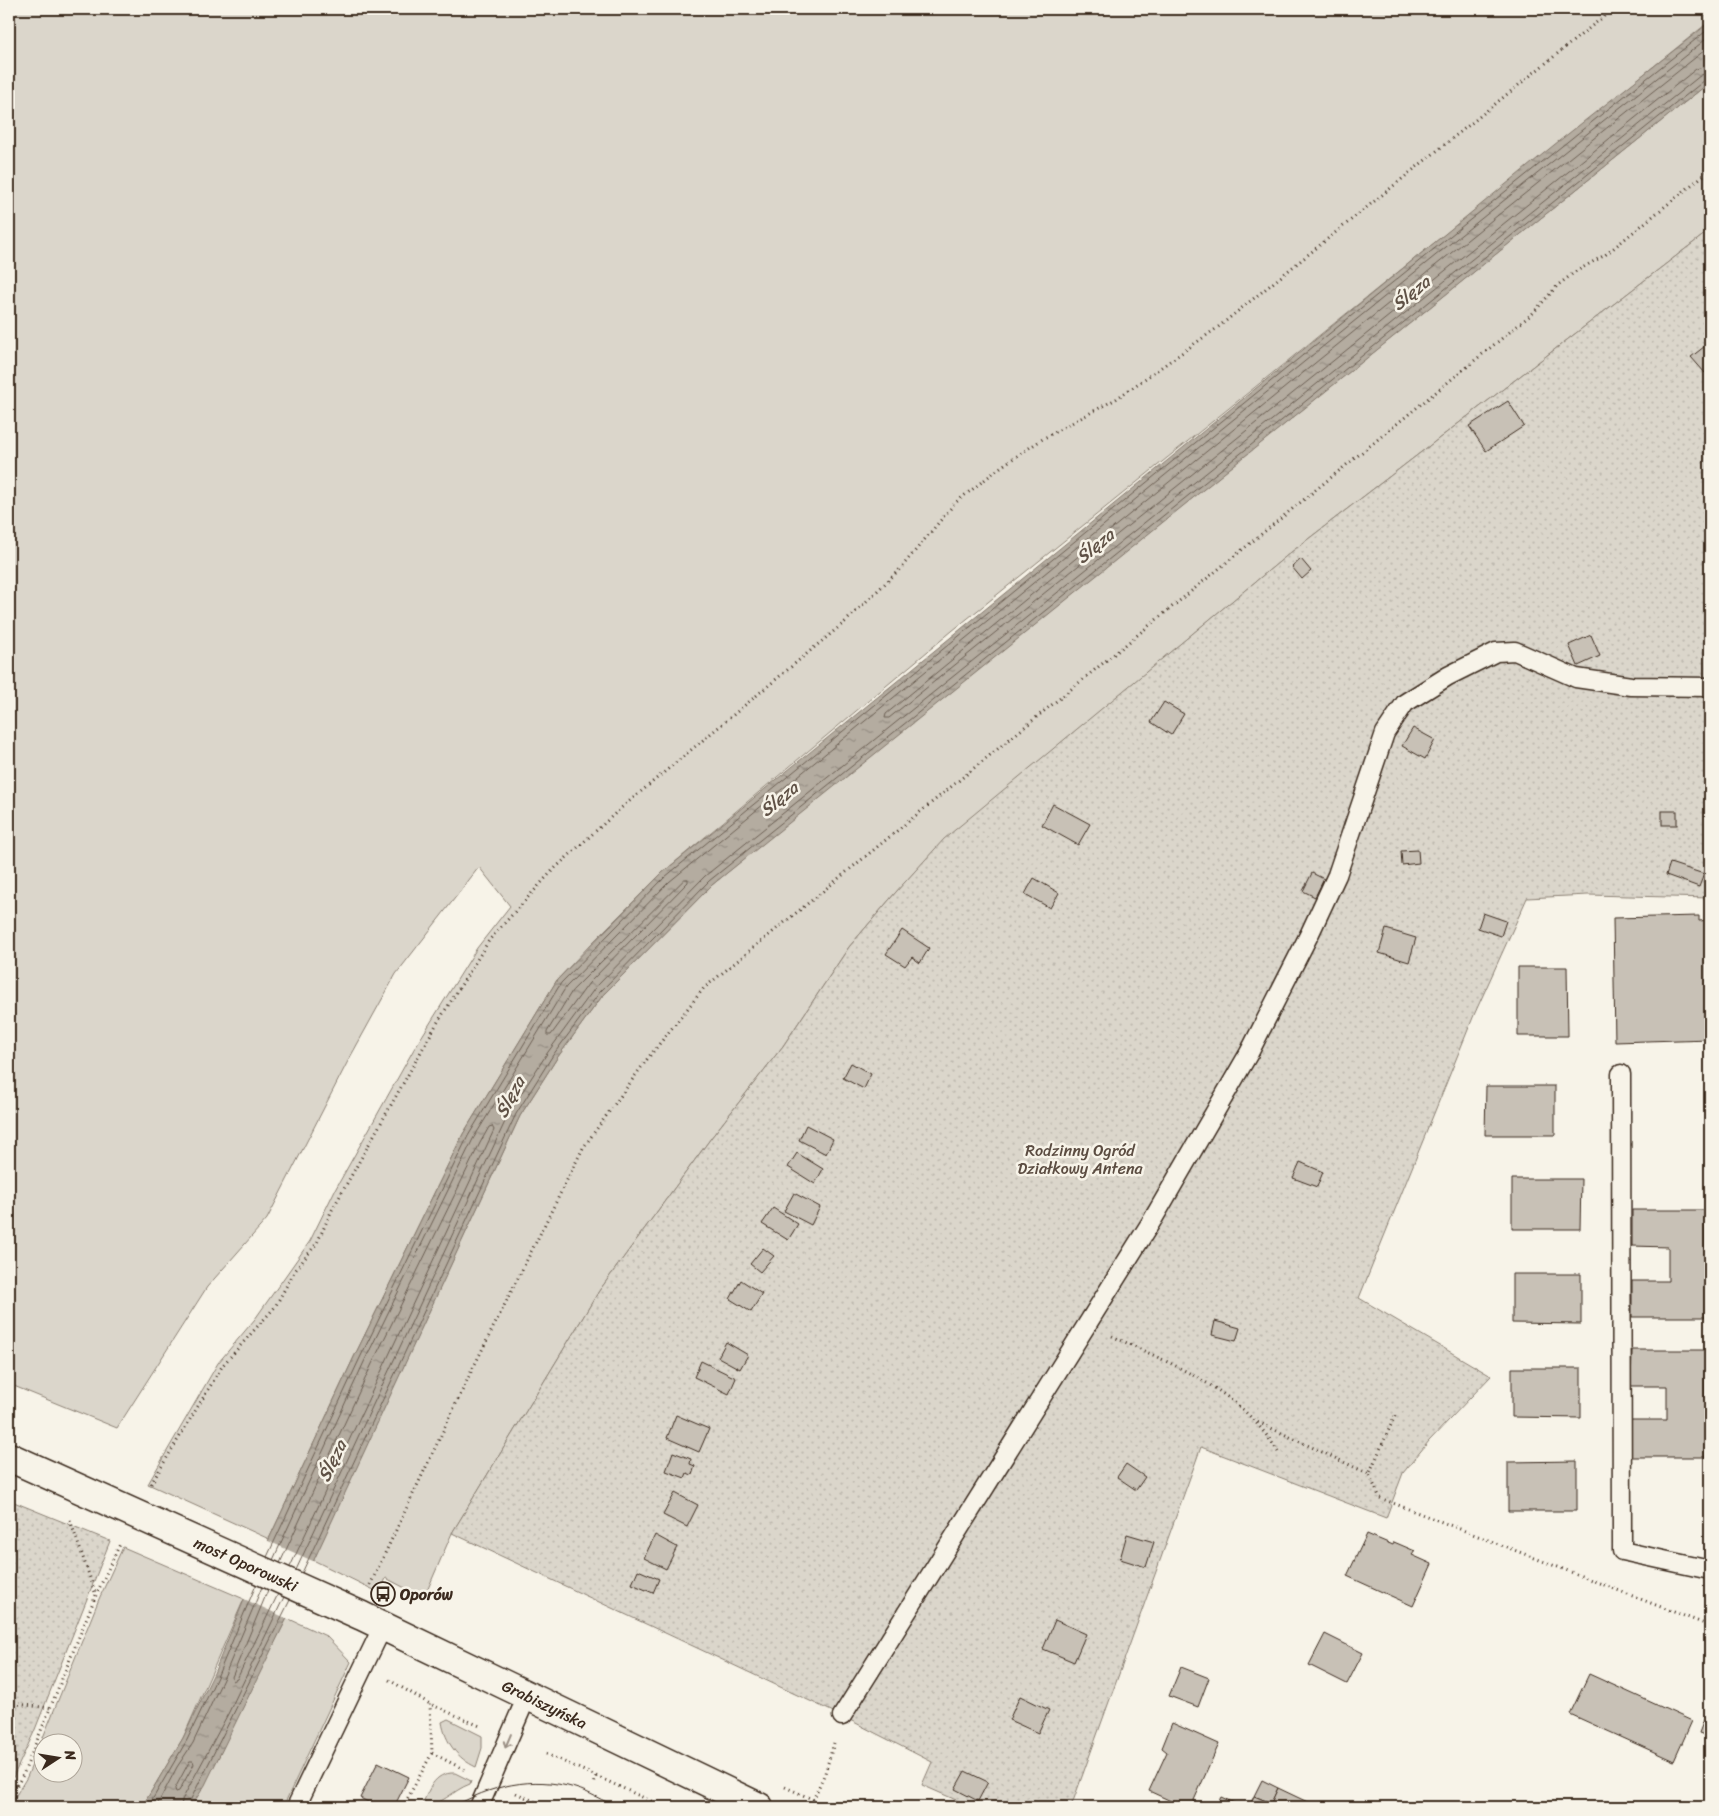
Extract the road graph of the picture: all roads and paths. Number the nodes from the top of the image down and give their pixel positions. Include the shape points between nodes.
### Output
1 (1613, 9) edge
2 (1710, 170) edge
3 (1710, 687) edge
4 (1621, 1074) dead end
5 (1086, 1323) junction
6 (1395, 1416) dead end
7 (1255, 1421) junction
8 (1278, 1452) dead end
9 (9, 1457) edge
10 (1369, 1474) junction
11 (147, 1491) dead end
12 (68, 1517) dead end
13 (123, 1538) dead end
14 (1710, 1570) edge
15 (367, 1592) dead end
16 (96, 1595) junction
17 (329, 1602) joint
18 (383, 1626) junction
19 (1710, 1626) edge
20 (368, 1658) junction
21 (527, 1696) junction
22 (9, 1703) edge
23 (430, 1704) junction
24 (50, 1708) junction
25 (842, 1716) dead end
26 (480, 1726) dead end
27 (432, 1753) junction
28 (546, 1754) dead end
29 (447, 1761) dead end
30 (825, 1774) dead end
31 (596, 1776) junction
32 (594, 1786) dead end
33 (9, 1798) edge
34 (813, 1800) dead end
35 (296, 1807) edge
36 (403, 1807) edge
37 (479, 1807) edge
38 (664, 1807) edge
39 (759, 1807) edge

1 - 11 path via 1217,328 1116,398 1044,438 994,472 956,504 900,570 845,622 620,809 553,870 490,940 436,1025 332,1210 317,1243 294,1272 275,1306 223,1366
2 - 15 path via 1605,255 1575,272 1533,313 704,988 582,1148
3 - 5 lane via 1631,686 1576,678 1515,652 1496,652 1448,676 1405,703 1385,733 1337,875 1249,1053 1158,1210
4 - 14 lane via 1622,1551
5 - 7 path via 1200,1377
5 - 25 lane
6 - 10 path
7 - 8 path
7 - 10 path
9 - 17 main road, most Oporowski
10 - 19 path via 1380,1498
12 - 16 path
13 - 16 path
16 - 24 path
17 - 18 main road, Grabiszyńska
18 - 20 lane
18 - 21 main road, Grabiszyńska
20 - 23 path via 383,1676
20 - 35 lane
21 -> 37 lane
21 - 39 main road, Grabiszyńska
22 - 24 path
23 - 26 path
23 - 27 path
24 - 33 path via 23,1775
27 - 29 path
27 - 36 path
28 - 31 path
30 - 34 path
31 - 32 path
31 - 38 path

